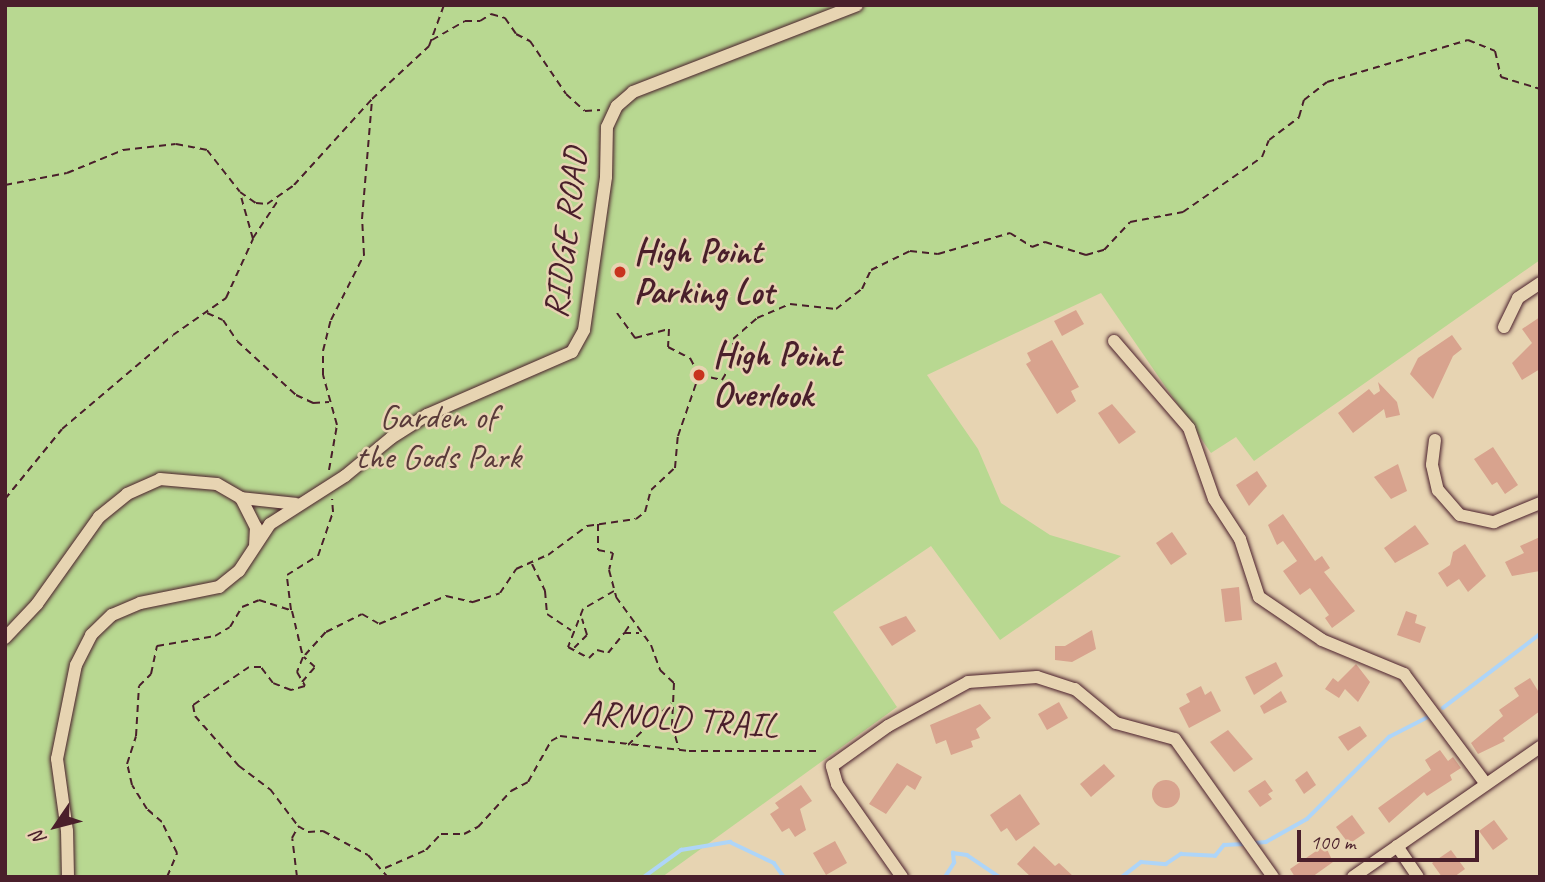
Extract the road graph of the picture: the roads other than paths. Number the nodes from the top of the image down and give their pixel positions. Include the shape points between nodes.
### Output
1 (857, 5) edge
2 (1540, 282) edge
3 (1504, 327) dead end
4 (1114, 341) dead end
5 (1435, 440) dead end
6 (241, 498) junction
7 (1540, 503) edge
8 (296, 504) junction
9 (255, 545) junction
10 (5, 638) edge
11 (1540, 747) edge
12 (1486, 784) junction
13 (1396, 846) junction
14 (68, 877) edge
15 (902, 877) edge
16 (1273, 877) edge
17 (1353, 877) edge
18 (1418, 877) edge

1 - 8 street, RIDGE ROAD via 621,101 607,127 606,177 579,342 559,361 427,415 333,484
2 - 3 street via 1518,298
4 - 12 street via 1189,428 1214,499 1240,539 1259,597 1322,640 1404,674
5 - 7 street via 1432,465 1437,490 1460,515 1494,522
6 - 8 street
6 - 9 street via 256,527
6 - 10 street via 217,484 189,479 160,480 127,494 99,517 37,604
8 - 9 street, RIDGE ROAD via 270,524
9 - 14 street, RIDGE ROAD via 239,571 219,587 140,603 112,615 91,635 76,665 57,759
11 - 12 street
12 - 13 street
13 - 17 street
13 - 18 street
15 - 16 street via 837,784 832,766 888,726 985,677 1050,678 1075,689 1116,723 1175,739

